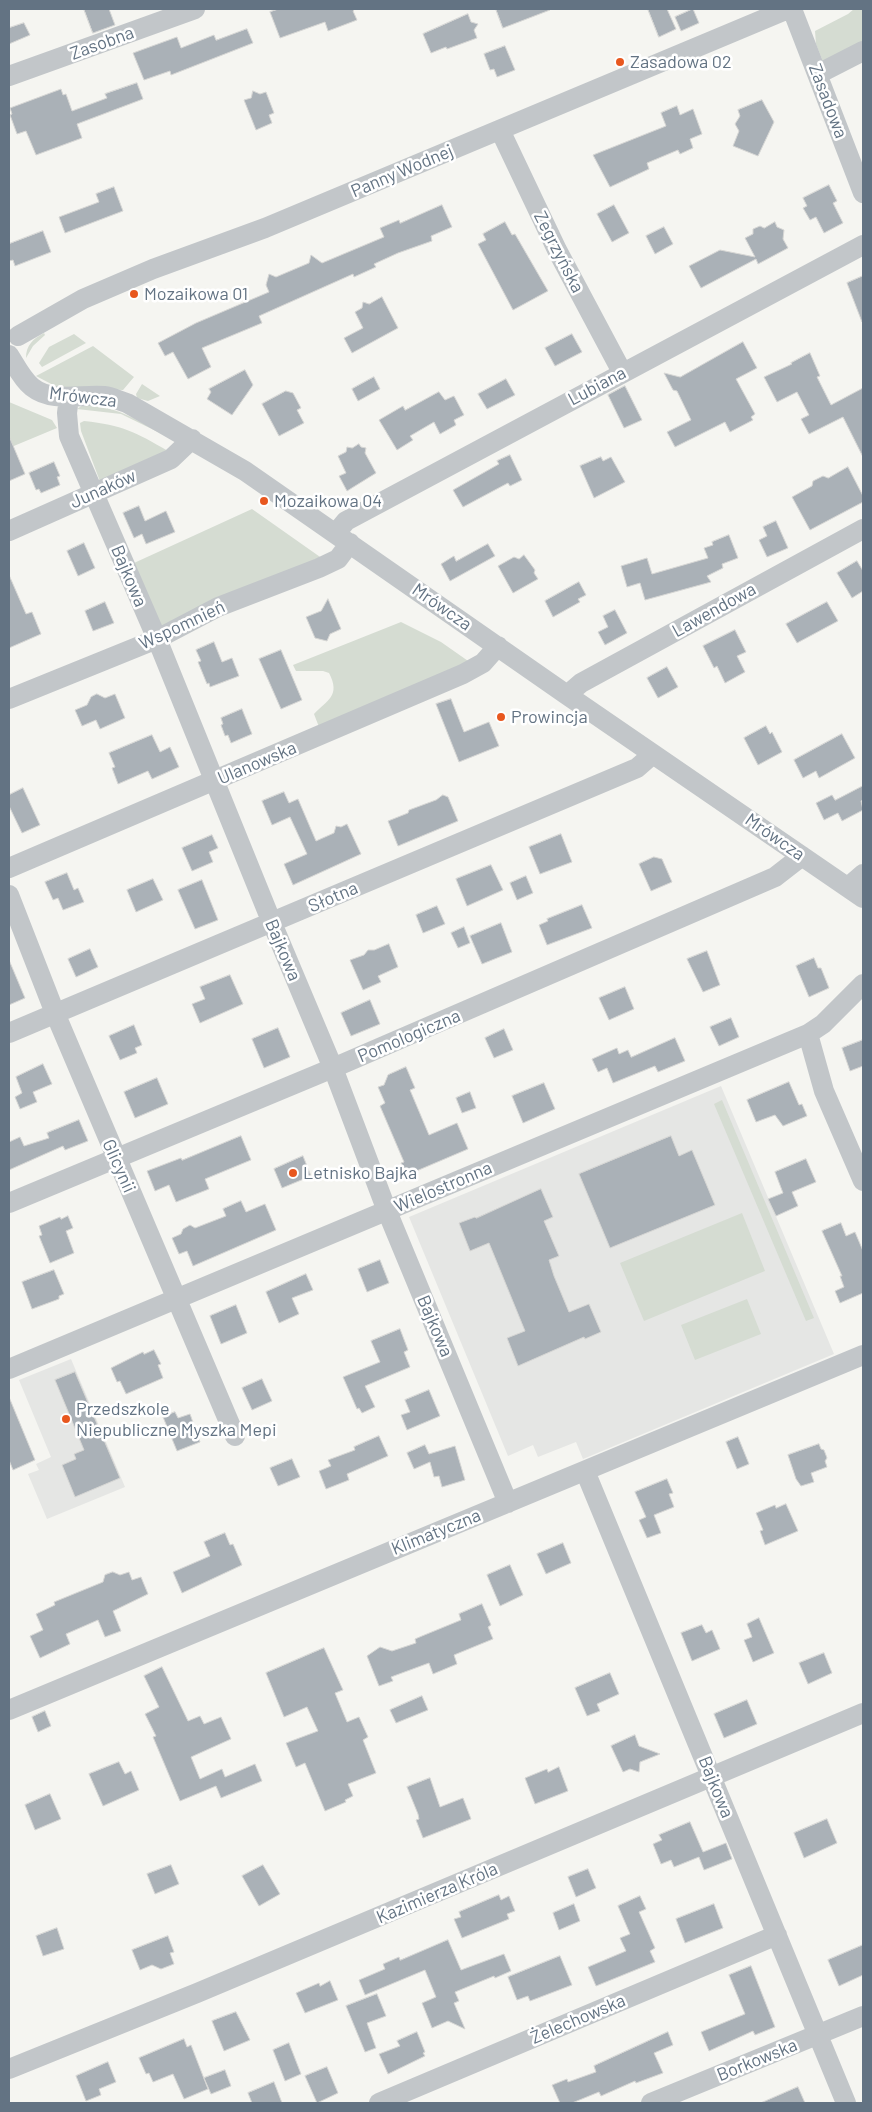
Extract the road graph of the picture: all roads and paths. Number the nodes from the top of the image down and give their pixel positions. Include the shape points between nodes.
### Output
1 (195, 9) edge
2 (788, 9) edge
3 (792, 9) edge
4 (863, 51) edge
5 (818, 74) junction
6 (9, 76) edge
7 (500, 130) junction
8 (863, 194) edge
9 (863, 245) edge
10 (13, 331) edge
11 (9, 355) edge
12 (622, 372) junction
13 (69, 397) junction
14 (192, 439) junction
15 (94, 494) junction
16 (863, 529) edge
17 (9, 531) edge
18 (343, 538) junction
19 (157, 639) junction
20 (498, 646) junction
21 (567, 695) junction
22 (9, 700) edge
23 (653, 754) junction
24 (215, 781) junction
25 (802, 856) junction
26 (9, 868) edge
27 (863, 874) edge
28 (856, 892) edge
29 (9, 895) edge
30 (272, 923) junction
31 (863, 984) edge
32 (55, 1013) junction
33 (9, 1033) edge
34 (808, 1034) junction
35 (333, 1068) junction
36 (116, 1159) junction
37 (863, 1181) edge
38 (9, 1203) edge
39 (387, 1211) junction
40 (178, 1297) junction
41 (863, 1355) edge
42 (9, 1369) edge
43 (235, 1436) dead end
44 (585, 1471) junction
45 (508, 1503) junction
46 (9, 1710) edge
47 (863, 1713) edge
48 (712, 1776) junction
49 (777, 1935) junction
50 (863, 2016) edge
51 (819, 2034) junction
52 (9, 2069) edge
53 (379, 2103) edge
54 (651, 2103) edge
55 (846, 2103) edge

1 - 6 street, Zasobna
2 - 7 street, Panny Wodnej
3 - 5 street, Zasadowa
4 - 5 street
5 - 8 street, Zasadowa
7 - 10 street, Panny Wodnej via 265,228 153,269
7 - 12 street, Zegrzyńska via 557,250
9 - 12 street, Lubiana
10 - 11 street via 18,345
11 - 13 street, Mrówcza via 32,387 54,396
12 - 18 street, Lubiana via 346,521
13 - 14 street, Mrówcza via 106,396 127,403
13 - 15 street, Bajkowa via 69,436
14 - 15 street, Junaków via 171,459
14 - 18 street, Mrówcza
15 - 17 street, Junaków
15 - 19 street, Bajkowa
16 - 21 street, Lawendowa via 581,683
18 - 19 street, Wspomnień via 338,559 218,607
18 - 20 street, Mrówcza
19 - 22 street, Wspomnień
19 - 24 street, Bajkowa
20 - 21 street, Mrówcza
20 - 24 street, Ulanowska via 476,668
21 - 23 street, Mrówcza
23 - 25 street, Mrówcza
23 - 30 street, Słotna via 637,768
24 - 26 street, Ulanowska
24 - 30 street, Bajkowa
25 - 28 street, Mrówcza
25 - 35 street, Pomologiczna via 775,877
27 - 28 street
29 - 32 street, Glicynii
30 - 32 street, Słotna
30 - 35 street, Bajkowa
31 - 34 street, Wielostronna via 823,1024
32 - 33 street, Słotna
32 - 36 street, Glicynii
34 - 37 street via 824,1091
34 - 39 street, Wielostronna
35 - 36 street, Pomologiczna
35 - 39 street, Bajkowa
36 - 38 street, Pomologiczna
36 - 40 street, Glicynii
39 - 40 street, Wielostronna
39 - 45 street, Bajkowa
40 - 42 street, Wielostronna
40 - 43 street, Glicynii
41 - 44 street, Klimatyczna
44 - 45 street, Klimatyczna
44 - 48 street, Bajkowa
45 - 46 street, Klimatyczna
47 - 48 street, Kazimierza Króla
48 - 49 street, Bajkowa
48 - 52 street, Kazimierza Króla
49 - 51 street, Bajkowa
49 - 53 street, Żelechowska
50 - 51 street, Borkowska
51 - 54 street, Borkowska
51 - 55 street, Bajkowa

